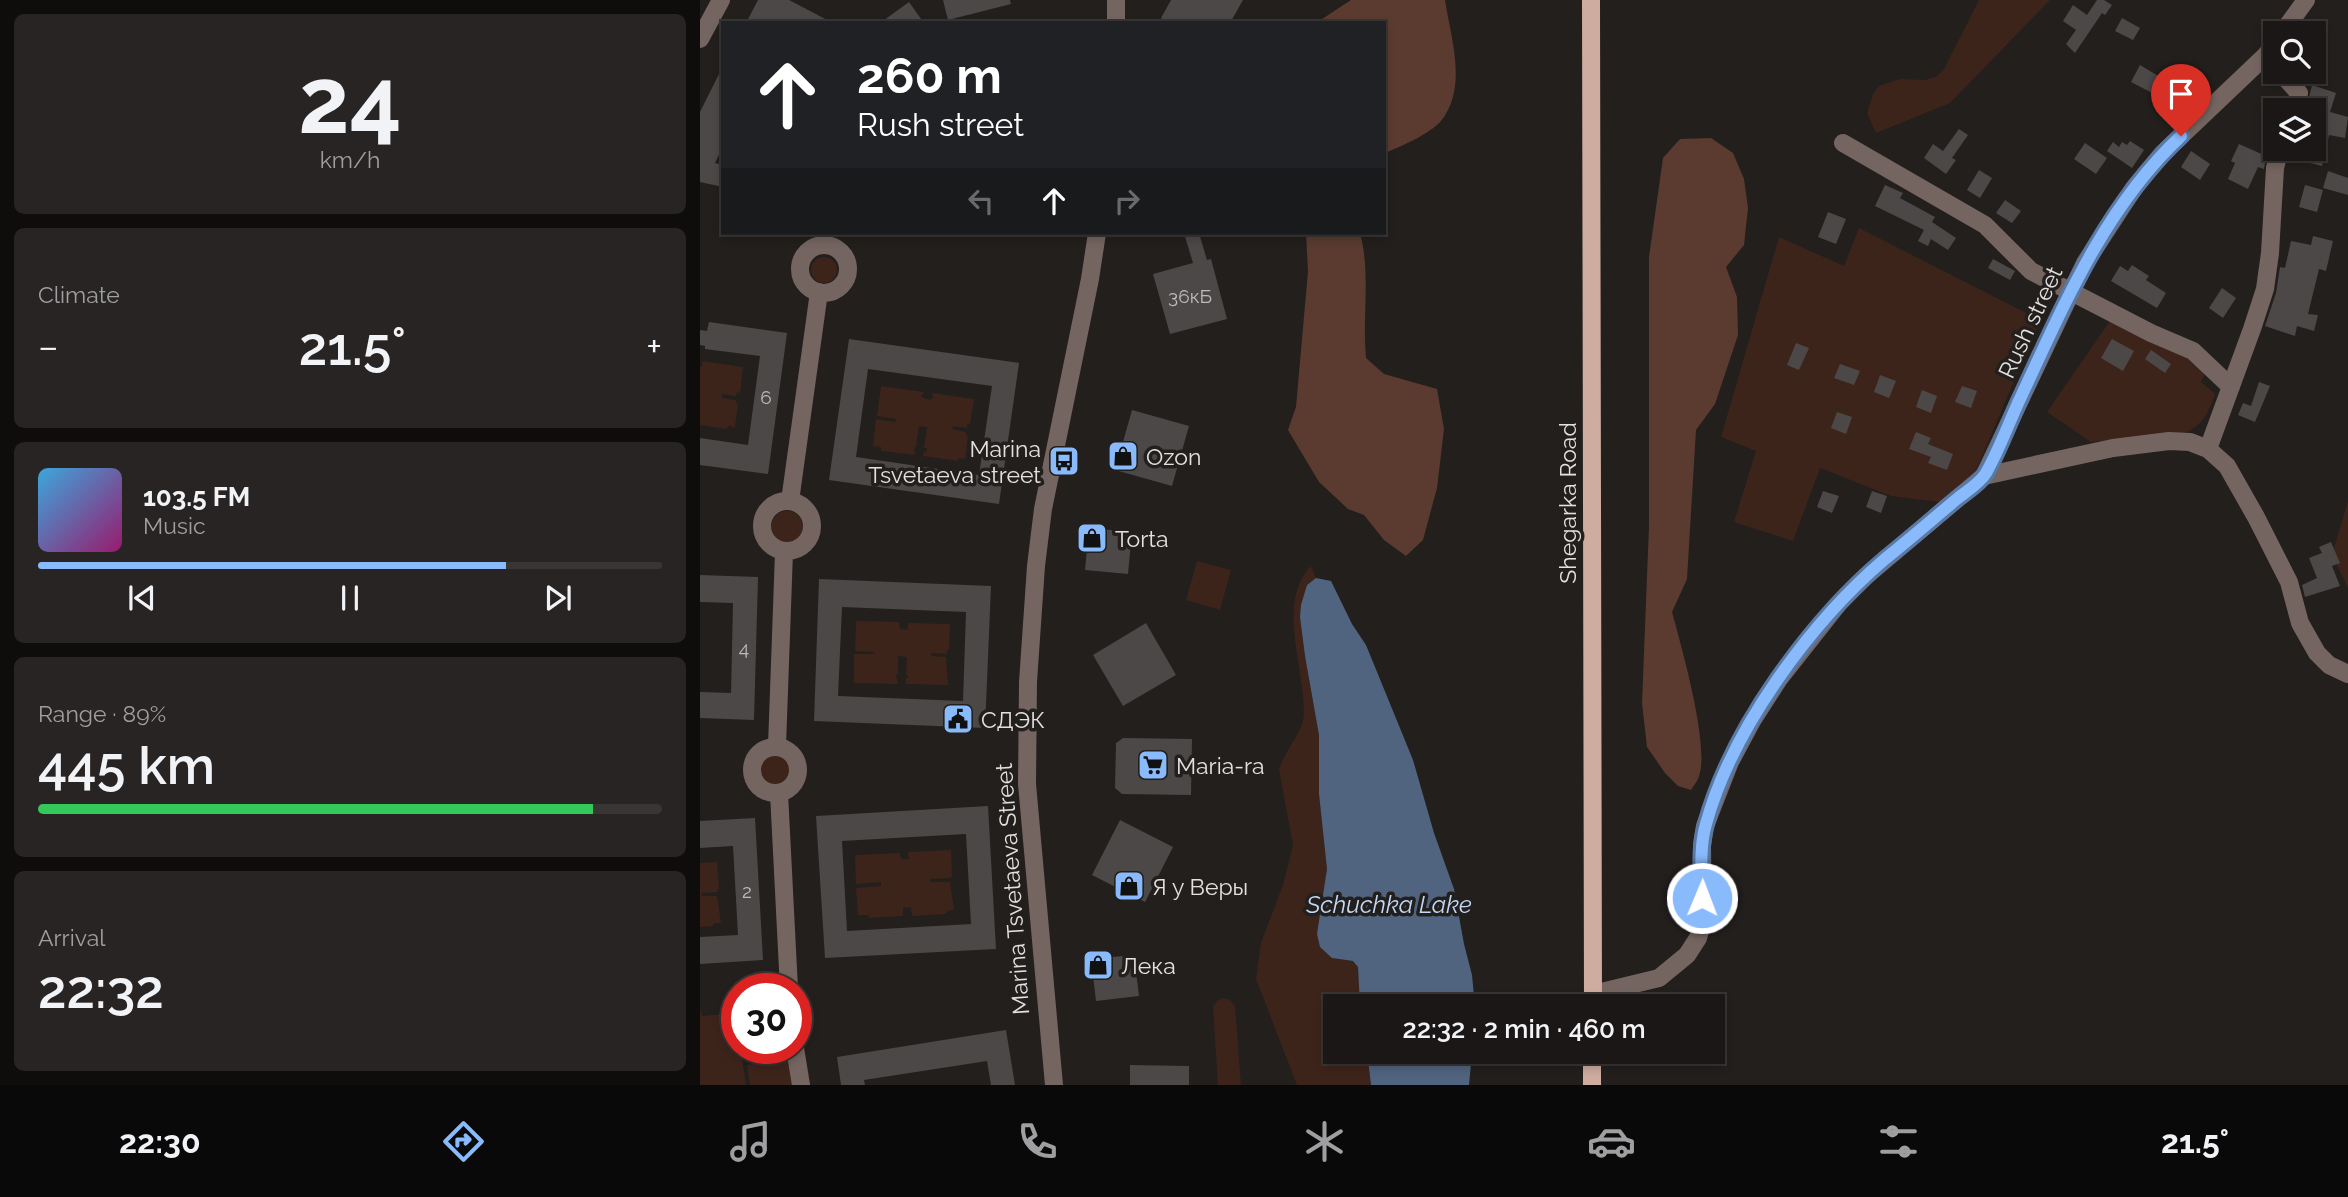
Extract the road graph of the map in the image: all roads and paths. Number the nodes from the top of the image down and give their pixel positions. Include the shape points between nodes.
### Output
1 (721, 0) edge
2 (1116, 0) edge
3 (1591, 0) edge
4 (2306, 0) edge
5 (1116, 21) edge
6 (2291, 21) edge
7 (700, 39) edge
8 (2263, 63) edge
9 (2291, 84) edge
10 (2298, 98) edge
11 (1843, 143) dead end
12 (2277, 161) edge
13 (1097, 235) edge
14 (830, 239) edge
15 (819, 292) junction
16 (2070, 292) junction
17 (2231, 387) junction
18 (2208, 449) junction
19 (1984, 476) junction
20 (790, 501) junction
21 (784, 552) junction
22 (2348, 674) edge
23 (777, 746) junction
24 (779, 793) junction
25 (788, 973) edge
26 (1593, 994) edge
27 (1611, 994) edge
28 (798, 1064) edge
29 (1592, 1064) edge
30 (801, 1085) edge
31 (1054, 1085) edge
32 (1592, 1085) edge

1 - 7 street
2 - 5 street
3 - 26 main road, Shegarka Road
4 - 6 street
8 - 16 street, Rush street via 2162,153 2085,262
9 - 10 street via 2300,93
11 - 16 street via 1985,225 2031,271
12 - 17 street via 2264,289
13 - 31 street, Marina Tsvetaeva Street via 1043,509 1028,682 1027,783
14 - 15 street via 843,254 848,270 835,290
14 - 15 street via 808,251 800,264 806,285
15 - 20 street
16 - 17 street via 2193,351
16 - 19 street, Rush street
17 - 18 street
18 - 19 street via 2169,441
18 - 22 street via 2227,466 2256,517 2289,582 2300,623 2317,653
19 - 27 street via 1866,576 1779,679 1730,762 1705,826 1703,920 1698,938 1687,955 1659,978
20 - 21 street via 774,505 762,524 765,540
20 - 21 street via 806,509 813,525 802,547
21 - 23 street
23 - 24 street via 790,752 798,765 796,781
23 - 24 street via 761,752 752,772 758,785
24 - 25 street
28 - 30 street
29 - 32 main road

